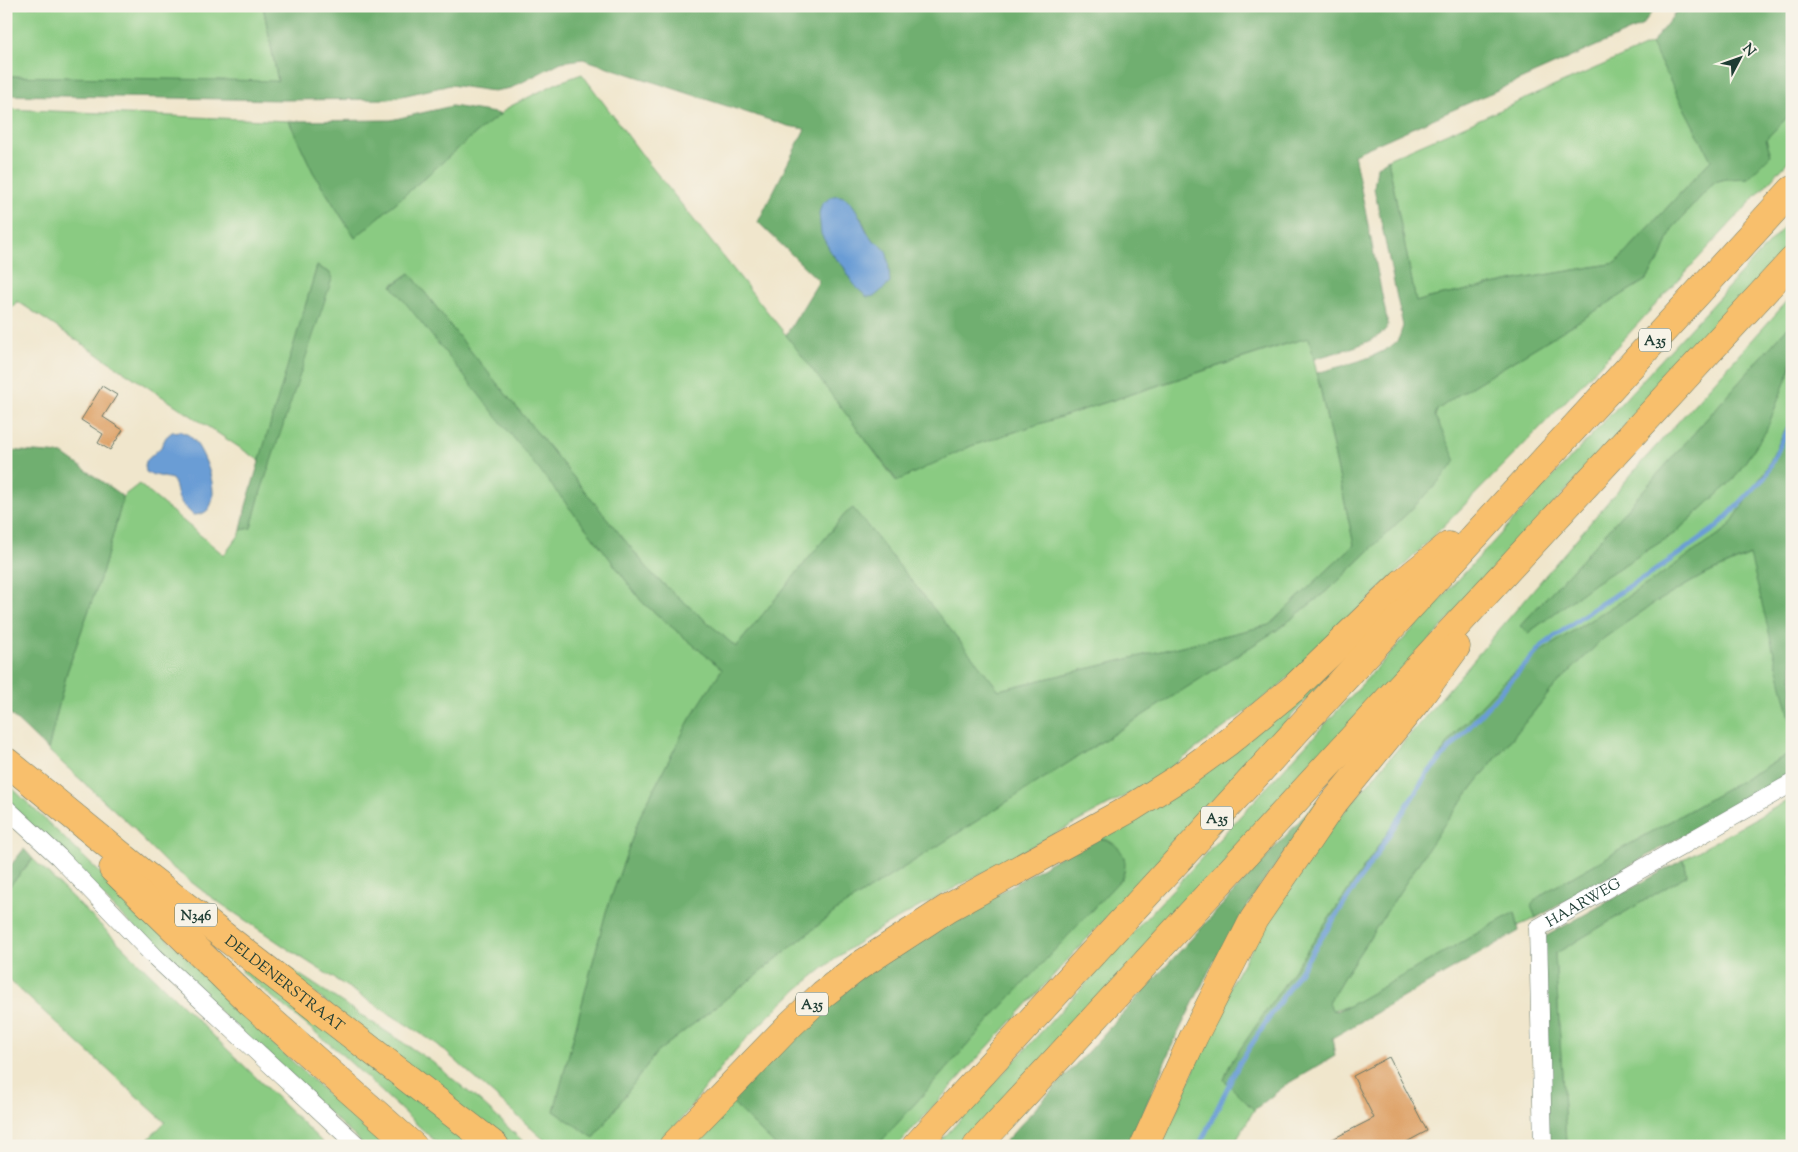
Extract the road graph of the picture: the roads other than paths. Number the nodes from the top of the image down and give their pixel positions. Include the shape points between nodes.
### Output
1 (1792, 190) edge
2 (1792, 261) edge
3 (1518, 490) junction
4 (1537, 537) junction
5 (6, 762) edge
6 (1792, 783) edge
7 (6, 808) edge
8 (358, 1146) edge
9 (413, 1146) edge
10 (495, 1146) edge
11 (673, 1146) edge
12 (916, 1146) edge
13 (977, 1146) edge
14 (1144, 1146) edge
15 (1543, 1146) edge

1 - 3 main road, A35
2 - 4 main road
3 - 11 main road, A35 via 1402,583 1295,687 1178,779 948,908 837,982 791,1024
3 - 12 main road, A35
4 - 13 main road
4 - 14 main road via 1416,702 1331,806 1254,919 1194,1036
5 - 9 main road, DELDENERSTRAAT / N346 via 251,1003
5 - 10 main road, DELDENERSTRAAT / N346 via 144,874
6 - 15 street, HAARWEG via 1538,928
7 - 8 street via 59,857 155,956

